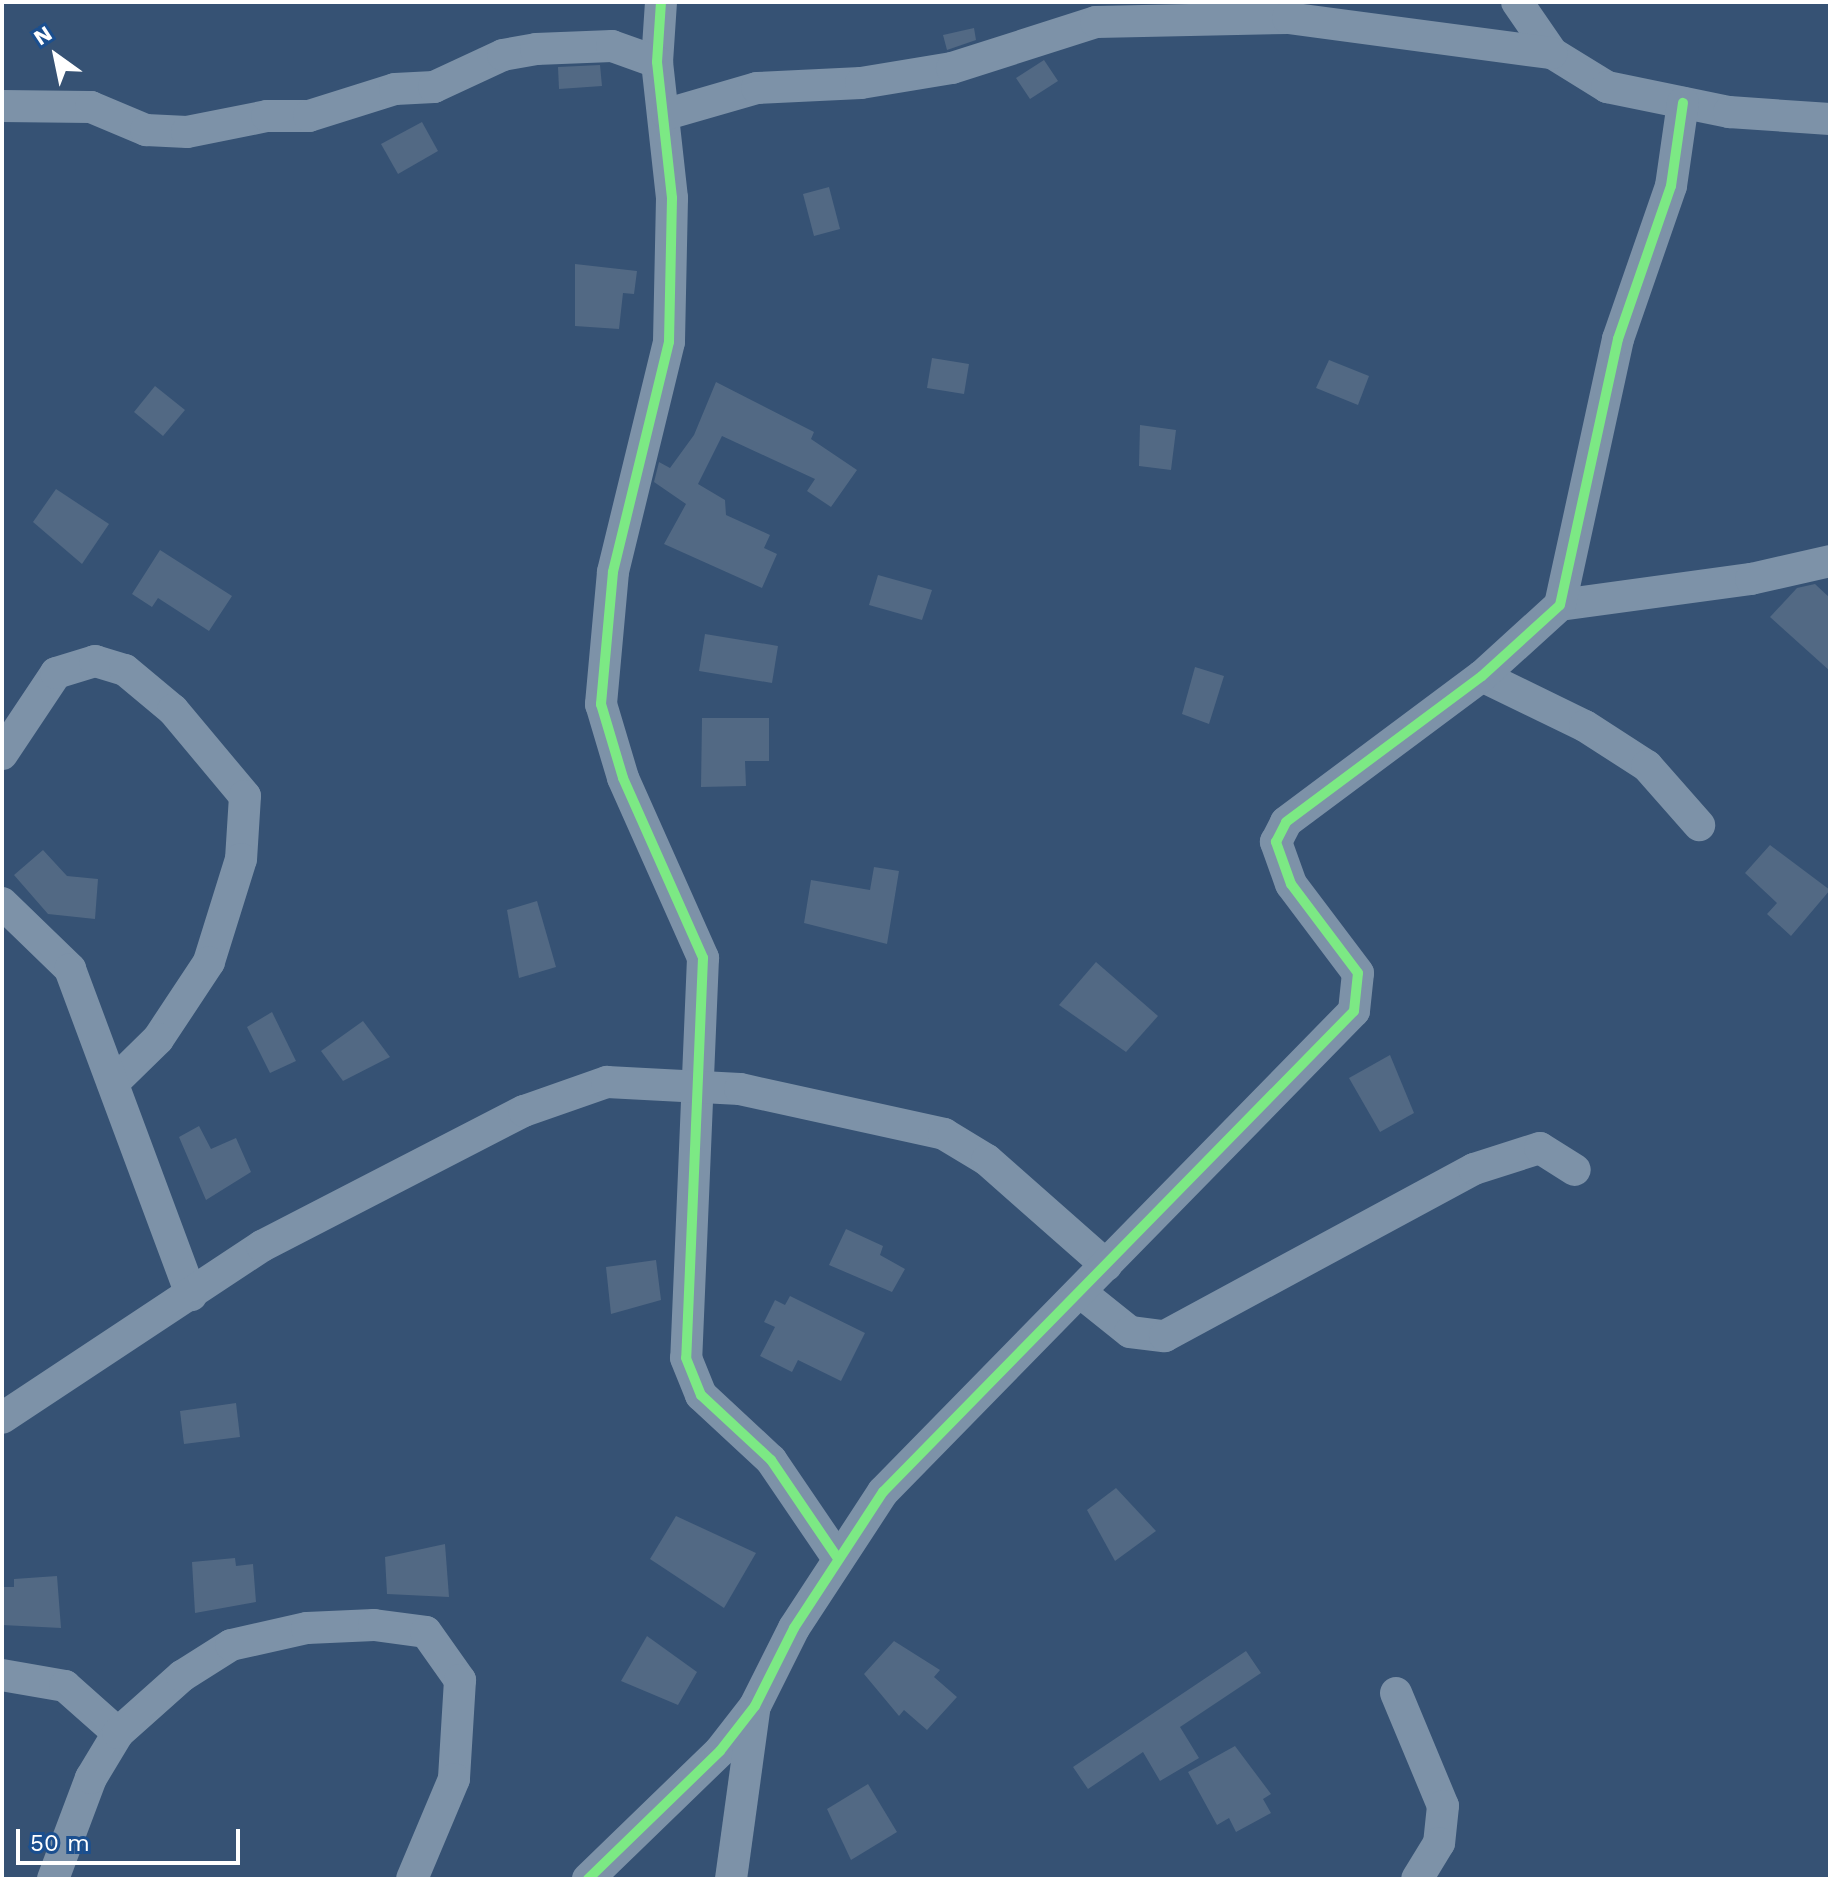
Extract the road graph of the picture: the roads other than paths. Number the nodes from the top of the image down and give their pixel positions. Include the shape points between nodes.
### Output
1 (661, 2) edge
2 (1517, 2) edge
3 (1552, 53) junction
4 (657, 62) junction
5 (1683, 103) junction
6 (2, 106) edge
7 (667, 114) junction
8 (1830, 119) edge
9 (1830, 561) edge
10 (1560, 605) junction
11 (1482, 676) junction
12 (2, 754) edge
13 (1699, 825) dead end
14 (2, 903) edge
15 (113, 1083) junction
16 (694, 1088) junction
17 (1575, 1170) dead end
18 (1106, 1265) junction
19 (1080, 1292) junction
20 (191, 1295) junction
21 (2, 1418) edge
22 (837, 1557) junction
23 (2, 1675) edge
24 (1396, 1693) dead end
25 (755, 1706) junction
26 (118, 1733) junction
27 (53, 1879) edge
28 (412, 1879) edge
29 (588, 1879) edge
30 (731, 1879) edge
31 (1417, 1879) edge

1 - 4 street
2 - 3 street
3 - 5 street via 1607,87
3 - 7 street via 1288,18 1096,22 952,68 861,83 757,88
4 - 6 street via 612,46 536,49 503,55 434,87 395,89 309,116 187,132 146,130 91,107
4 - 7 street
5 - 8 street
5 - 10 street via 1671,186 1618,339
7 - 16 street via 669,342 613,572 601,704 623,778 703,958
9 - 10 street
10 - 11 street
11 - 13 street via 1585,726 1647,766
11 - 18 street via 1286,822 1277,859 1358,973 1354,1011 1232,1128
12 - 15 street via 56,673 95,661 125,670 173,710 245,796 241,859 209,962 173,1020
14 - 15 street via 70,969
15 - 20 street
16 - 18 street via 839,1107 944,1134 987,1160
16 - 20 street via 607,1082 524,1111 262,1246
16 - 22 street via 698,1161 686,1358 701,1395 771,1460
17 - 19 street via 1540,1148 1474,1169 1165,1336 1130,1332
18 - 19 street
19 - 22 street via 939,1430
20 - 21 street
22 - 25 street
23 - 26 street via 65,1686
24 - 31 street via 1443,1806 1439,1843
25 - 29 street via 720,1751
25 - 30 street
26 - 27 street via 91,1778
26 - 28 street via 231,1645 307,1628 426,1632 460,1680 461,1720 454,1779

